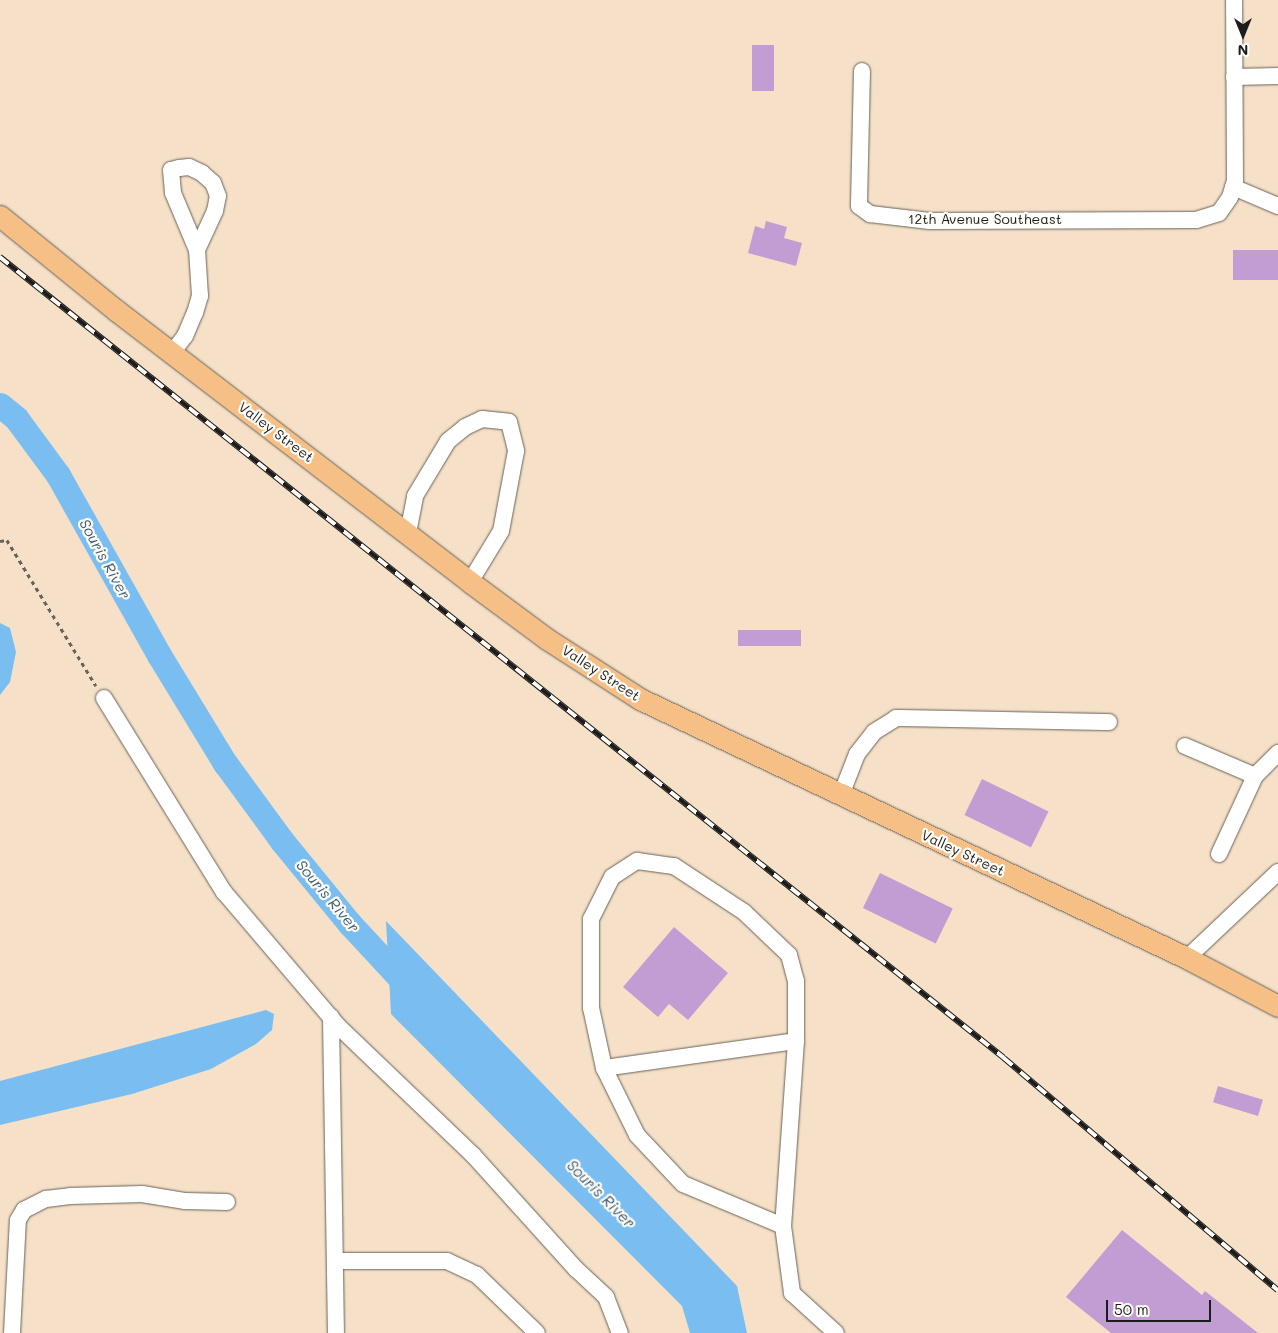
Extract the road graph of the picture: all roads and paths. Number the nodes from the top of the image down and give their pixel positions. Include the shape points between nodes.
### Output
1 (1234, 0) edge
2 (862, 71) dead end
3 (1278, 76) edge
4 (1234, 77) junction
5 (1233, 188) junction
6 (1278, 206) edge
7 (0, 216) edge
8 (197, 250) junction
9 (172, 353) junction
10 (408, 533) junction
11 (0, 541) edge
12 (470, 582) junction
13 (104, 698) joint
14 (1109, 722) dead end
15 (1185, 746) dead end
16 (1278, 753) edge
17 (1255, 776) junction
18 (841, 795) junction
19 (1219, 854) dead end
20 (1278, 872) edge
21 (1187, 958) junction
22 (1278, 1006) edge
23 (331, 1018) junction
24 (796, 1041) junction
25 (604, 1068) junction
26 (226, 1202) dead end
27 (783, 1226) junction
28 (336, 1261) junction
29 (12, 1333) edge
30 (336, 1333) edge
31 (537, 1333) edge
32 (620, 1333) edge
33 (836, 1333) edge

1 - 4 street
2 - 5 street, 12th Avenue Southeast via 859,206 870,214 930,221 1196,220 1219,213
3 - 4 street
4 - 5 street
5 - 6 street
7 - 9 main road, Valley Street
8 - 8 street via 215,212 218,196 213,183 202,173 189,167 171,170 173,193
8 - 9 street via 200,296 185,336
9 - 10 main road, Valley Street
10 - 12 main road, Valley Street
10 - 12 street via 415,496 448,441 465,427 482,419 510,422 516,451 501,531
11 - 13 path via 7,540
12 - 18 main road, Valley Street via 547,639 640,699
13 - 23 street via 224,892
14 - 18 street via 896,718 874,732 857,754
15 - 17 street
16 - 17 street
17 - 19 street
18 - 21 main road, Valley Street
20 - 21 street
21 - 22 main road, Valley Street
23 - 28 street
23 - 32 street via 474,1155 576,1269 606,1297
24 - 25 street
24 - 25 street via 796,981 789,955 744,912 674,866 637,861 612,877 591,919 591,1008
24 - 27 street
25 - 27 street via 638,1135 683,1184
26 - 29 street via 185,1201 142,1194 70,1196 46,1199 24,1210 18,1220
27 - 33 street via 792,1293
28 - 30 street
28 - 31 street via 447,1261 477,1275

